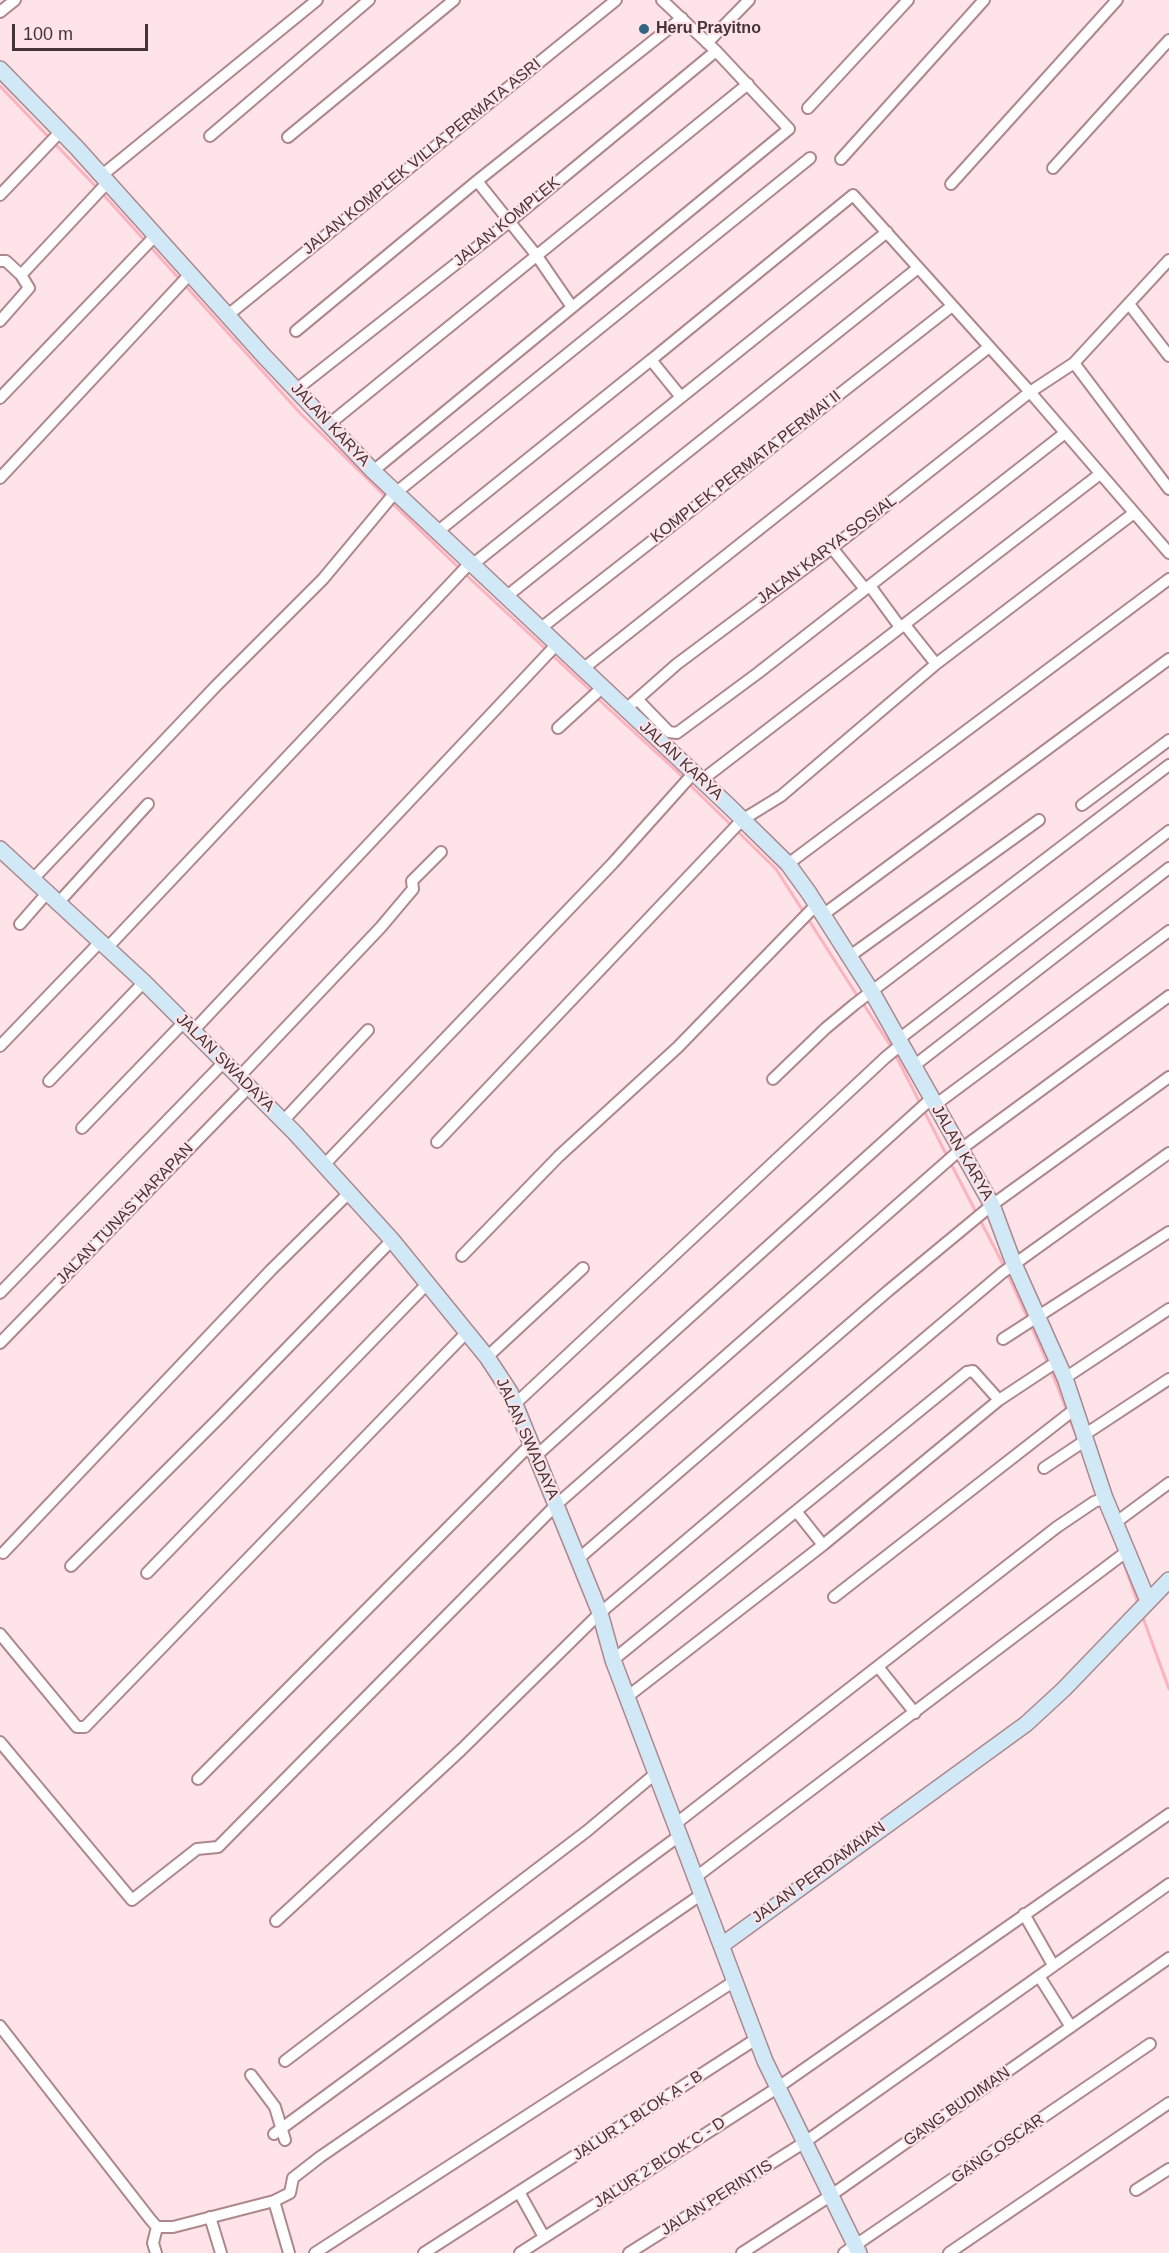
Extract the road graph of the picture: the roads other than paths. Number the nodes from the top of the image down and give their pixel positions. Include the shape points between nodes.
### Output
1 (15, 0) edge
2 (317, 0) edge
3 (369, 0) edge
4 (454, 0) edge
5 (616, 0) edge
6 (662, 0) edge
7 (749, 0) edge
8 (908, 0) edge
9 (984, 0) edge
10 (1118, 0) edge
11 (0, 12) edge
12 (682, 18) junction
13 (1169, 40) edge
14 (711, 47) junction
15 (2, 76) edge
16 (748, 84) junction
17 (808, 108) dead end
18 (61, 131) junction
19 (210, 136) dead end
20 (288, 137) dead end
21 (810, 158) dead end
22 (841, 159) dead end
23 (1053, 168) dead end
24 (477, 181) junction
25 (951, 184) dead end
26 (102, 185) junction
27 (0, 195) edge
28 (509, 222) junction
29 (887, 232) junction
30 (150, 241) junction
31 (537, 256) junction
32 (0, 261) edge
33 (1168, 264) edge
34 (918, 268) junction
35 (21, 275) junction
36 (188, 277) junction
37 (1129, 303) junction
38 (952, 306) junction
39 (572, 307) junction
40 (228, 315) junction
41 (0, 321) edge
42 (296, 331) dead end
43 (989, 347) junction
44 (1169, 356) edge
45 (651, 360) junction
46 (1074, 363) junction
47 (297, 389) junction
48 (1030, 392) junction
49 (681, 397) junction
50 (0, 398) edge
51 (328, 425) junction
52 (1065, 433) junction
53 (373, 471) junction
54 (1100, 474) junction
55 (0, 478) edge
56 (1169, 489) edge
57 (395, 495) junction
58 (1134, 513) junction
59 (437, 532) junction
60 (832, 548) junction
61 (1169, 553) edge
62 (469, 565) junction
63 (1169, 579) edge
64 (867, 587) junction
65 (507, 596) junction
66 (902, 626) junction
67 (541, 628) junction
68 (555, 645) junction
69 (1169, 659) edge
70 (936, 664) junction
71 (584, 669) junction
72 (599, 691) junction
73 (631, 704) junction
74 (558, 728) dead end
75 (1169, 740) edge
76 (1169, 765) edge
77 (696, 777) junction
78 (148, 804) dead end
79 (1082, 805) dead end
80 (1039, 820) dead end
81 (737, 824) junction
82 (1169, 831) edge
83 (0, 849) edge
84 (441, 852) dead end
85 (788, 864) junction
86 (1169, 868) edge
87 (33, 879) junction
88 (53, 897) junction
89 (818, 909) junction
90 (20, 924) dead end
91 (1169, 931) edge
92 (105, 944) junction
93 (850, 956) junction
94 (144, 982) junction
95 (1169, 996) edge
96 (863, 998) junction
97 (188, 1027) junction
98 (368, 1030) dead end
99 (899, 1044) junction
100 (0, 1046) edge
101 (225, 1061) junction
102 (915, 1065) junction
103 (1169, 1077) edge
104 (773, 1079) dead end
105 (50, 1081) dead end
106 (245, 1081) junction
107 (931, 1102) junction
108 (283, 1121) junction
109 (82, 1128) dead end
110 (437, 1142) dead end
111 (957, 1152) junction
112 (1169, 1153) edge
113 (324, 1165) junction
114 (349, 1193) junction
115 (989, 1208) junction
116 (1169, 1232) edge
117 (392, 1240) junction
118 (462, 1256) dead end
119 (583, 1268) dead end
120 (1009, 1268) junction
121 (428, 1284) junction
122 (0, 1293) edge
123 (1169, 1309) edge
124 (1032, 1320) junction
125 (467, 1332) junction
126 (1003, 1339) dead end
127 (0, 1343) edge
128 (487, 1357) junction
129 (1052, 1364) junction
130 (1065, 1378) junction
131 (1169, 1378) edge
132 (999, 1400) junction
133 (515, 1404) junction
134 (1071, 1412) junction
135 (1085, 1437) junction
136 (534, 1450) junction
137 (1044, 1468) dead end
138 (1169, 1483) edge
139 (1100, 1500) junction
140 (556, 1505) junction
141 (796, 1511) junction
142 (1115, 1523) junction
143 (823, 1545) junction
144 (3, 1553) dead end
145 (1121, 1555) junction
146 (578, 1560) junction
147 (71, 1566) dead end
148 (147, 1574) dead end
149 (1167, 1588) edge
150 (834, 1597) dead end
151 (1145, 1601) junction
152 (600, 1613) junction
153 (0, 1634) edge
154 (613, 1660) junction
155 (879, 1668) junction
156 (627, 1697) junction
157 (915, 1713) junction
158 (0, 1742) edge
159 (655, 1774) junction
160 (198, 1779) dead end
161 (1169, 1814) edge
162 (676, 1830) junction
163 (696, 1877) junction
164 (1169, 1884) edge
165 (702, 1894) junction
166 (1024, 1914) junction
167 (276, 1922) dead end
168 (722, 1945) junction
169 (1169, 1958) edge
170 (1053, 1965) junction
171 (1039, 1976) junction
172 (733, 1982) junction
173 (0, 2026) edge
174 (1071, 2027) junction
175 (756, 2039) junction
176 (1150, 2044) dead end
177 (285, 2061) dead end
178 (251, 2075) dead end
179 (777, 2088) junction
180 (1169, 2103) edge
181 (278, 2131) junction
182 (285, 2140) dead end
183 (805, 2142) junction
184 (1169, 2169) edge
185 (1136, 2190) dead end
186 (519, 2192) junction
187 (830, 2196) junction
188 (274, 2201) junction
189 (210, 2217) junction
190 (157, 2227) junction
191 (544, 2237) junction
192 (853, 2251) edge
193 (156, 2253) edge
194 (220, 2253) edge
195 (289, 2253) edge
196 (315, 2253) edge
197 (424, 2253) edge
198 (520, 2253) edge
199 (629, 2253) edge
200 (742, 2253) edge
201 (949, 2253) edge

1 - 11 street
2 - 26 street
3 - 19 street
4 - 20 street
5 - 40 street, JALAN KOMPLEK VILLA PERMATA ASRI
6 - 12 street
7 - 14 street, JALAN KOMPLEK
8 - 17 street
9 - 22 street
10 - 25 street
12 - 14 street
12 - 24 street
13 - 23 street
14 - 16 street
14 - 28 street, JALAN KOMPLEK
15 - 18 street, JALAN KARYA
16 - 31 street
16 - 39 street via 789,129
18 - 26 street, JALAN KARYA
18 - 27 street
21 - 57 street
24 - 28 street
24 - 42 street
26 - 30 street, JALAN KARYA
26 - 35 street
28 - 31 street
28 - 47 street, JALAN KOMPLEK
29 - 34 street
29 - 45 street via 853,195
29 - 49 street
30 - 36 street, JALAN KARYA
30 - 50 street
31 - 39 street
31 - 51 street
32 - 35 street via 6,261
33 - 37 street, JALAN KARYA SOSIAL
34 - 38 street
34 - 65 street
35 - 41 street via 28,290
36 - 40 street, JALAN KARYA
36 - 55 street
37 - 44 street
37 - 46 street, JALAN KARYA SOSIAL
38 - 43 street
38 - 67 street, KOMPLEK PERMATA PERMAI II
39 - 53 street
40 - 47 street, JALAN KARYA
43 - 48 street
43 - 71 street
45 - 49 street
45 - 59 street
46 - 48 street, JALAN KARYA SOSIAL
46 - 56 street
47 - 51 street, JALAN KARYA
48 - 52 street
48 - 60 street, JALAN KARYA SOSIAL
49 - 62 street
51 - 53 street, JALAN KARYA
52 - 54 street
52 - 64 street
53 - 57 street, JALAN KARYA
54 - 58 street
54 - 66 street
57 - 59 street, JALAN KARYA
57 - 87 street via 323,579
58 - 61 street
58 - 70 street
59 - 62 street, JALAN KARYA
60 - 64 street
60 - 73 street, JALAN KARYA SOSIAL via 676,664
62 - 65 street, JALAN KARYA
62 - 92 street
63 - 85 street
64 - 66 street
64 - 73 street via 677,733 669,732
65 - 67 street, JALAN KARYA
66 - 70 street
66 - 77 street
67 - 68 street, JALAN KARYA
68 - 71 street, JALAN KARYA
68 - 97 street
69 - 89 street
70 - 81 street via 781,796
71 - 72 street, JALAN KARYA
72 - 73 street, JALAN KARYA
72 - 74 street
73 - 77 street, JALAN KARYA
75 - 79 street
76 - 96 street
77 - 81 street, JALAN KARYA
77 - 113 street via 682,786
78 - 88 street
80 - 93 street
81 - 85 street, JALAN KARYA
81 - 110 street
82 - 99 street
83 - 87 street, JALAN SWADAYA
84 - 106 street, JALAN TUNAS HARAPAN via 412,881 413,889 381,927
85 - 89 street, JALAN KARYA
86 - 102 street
87 - 88 street, JALAN SWADAYA
88 - 90 street
88 - 92 street, JALAN SWADAYA
89 - 93 street, JALAN KARYA
89 - 118 street via 678,1047 559,1156
91 - 107 street
92 - 94 street, JALAN SWADAYA
92 - 100 street
93 - 96 street, JALAN KARYA
94 - 97 street, JALAN SWADAYA
94 - 105 street
95 - 111 street
96 - 99 street, JALAN KARYA
96 - 104 street
97 - 101 street, JALAN SWADAYA
97 - 109 street
98 - 108 street
99 - 102 street, JALAN KARYA
99 - 133 street
101 - 106 street, JALAN SWADAYA
101 - 122 street
102 - 107 street, JALAN KARYA
103 - 115 street
106 - 108 street, JALAN SWADAYA
106 - 127 street, JALAN TUNAS HARAPAN
107 - 111 street, JALAN KARYA
107 - 136 street
108 - 113 street, JALAN SWADAYA
111 - 115 street, JALAN KARYA
111 - 140 street
112 - 120 street
113 - 114 street, JALAN SWADAYA
114 - 117 street, JALAN SWADAYA
114 - 144 street
115 - 120 street, JALAN KARYA
115 - 146 street
116 - 124 street
117 - 121 street, JALAN SWADAYA
117 - 147 street
119 - 128 street
120 - 124 street, JALAN KARYA
120 - 152 street
121 - 125 street, JALAN SWADAYA
121 - 148 street
123 - 130 street
124 - 126 street
124 - 129 street, JALAN KARYA
125 - 128 street, JALAN SWADAYA
125 - 153 street via 85,1727 77,1727
128 - 133 street, JALAN SWADAYA
129 - 130 street, JALAN KARYA
129 - 132 street
130 - 134 street, JALAN KARYA
131 - 135 street
132 - 141 street via 973,1371 967,1372
132 - 143 street
133 - 136 street, JALAN SWADAYA
134 - 135 street, JALAN KARYA
134 - 150 street
135 - 137 street
135 - 139 street, JALAN KARYA
136 - 140 street, JALAN SWADAYA
136 - 160 street
138 - 142 street
139 - 142 street, JALAN KARYA
139 - 155 street via 1057,1527
140 - 146 street, JALAN SWADAYA
140 - 158 street via 218,1847 197,1849 135,1899
141 - 143 street
141 - 154 street
142 - 145 street, JALAN KARYA
143 - 156 street
145 - 151 street, JALAN KARYA
145 - 157 street
146 - 152 street, JALAN SWADAYA
149 - 151 street, JALAN PERDAMAIAN
151 - 168 street, JALAN PERDAMAIAN via 1064,1689 1019,1729
152 - 154 street, JALAN SWADAYA
152 - 167 street via 461,1750
154 - 156 street, JALAN SWADAYA
155 - 157 street
155 - 162 street
156 - 159 street, JALAN SWADAYA
157 - 163 street
159 - 162 street, JALAN SWADAYA
159 - 177 street via 587,1831
161 - 166 street, JALUR 2 BLOK C - D
162 - 163 street, JALAN SWADAYA
162 - 181 street
163 - 165 street, JALAN SWADAYA
164 - 170 street, JALAN PERINTIS
165 - 168 street, JALAN SWADAYA
165 - 188 street via 320,2157 293,2178 290,2193
166 - 170 street
166 - 179 street, JALUR 2 BLOK C - D
168 - 172 street
169 - 174 street, GANG BUDIMAN
170 - 171 street, JALAN PERINTIS
171 - 174 street
171 - 183 street, JALAN PERINTIS
172 - 175 street
172 - 196 street
173 - 190 street
174 - 187 street, GANG BUDIMAN
175 - 179 street
175 - 186 street, JALUR 1 BLOK A - B
176 - 192 street, GANG OSCAR
178 - 181 street via 275,2107
179 - 183 street
179 - 191 street, JALUR 2 BLOK C - D
180 - 201 street
181 - 182 street
183 - 187 street
183 - 199 street, JALAN PERINTIS
184 - 185 street
186 - 191 street
186 - 197 street, JALUR 1 BLOK A - B
187 - 192 street
187 - 200 street, GANG BUDIMAN
188 - 189 street
188 - 195 street
189 - 190 street
189 - 194 street
190 - 193 street via 153,2242
191 - 198 street, JALUR 2 BLOK C - D

